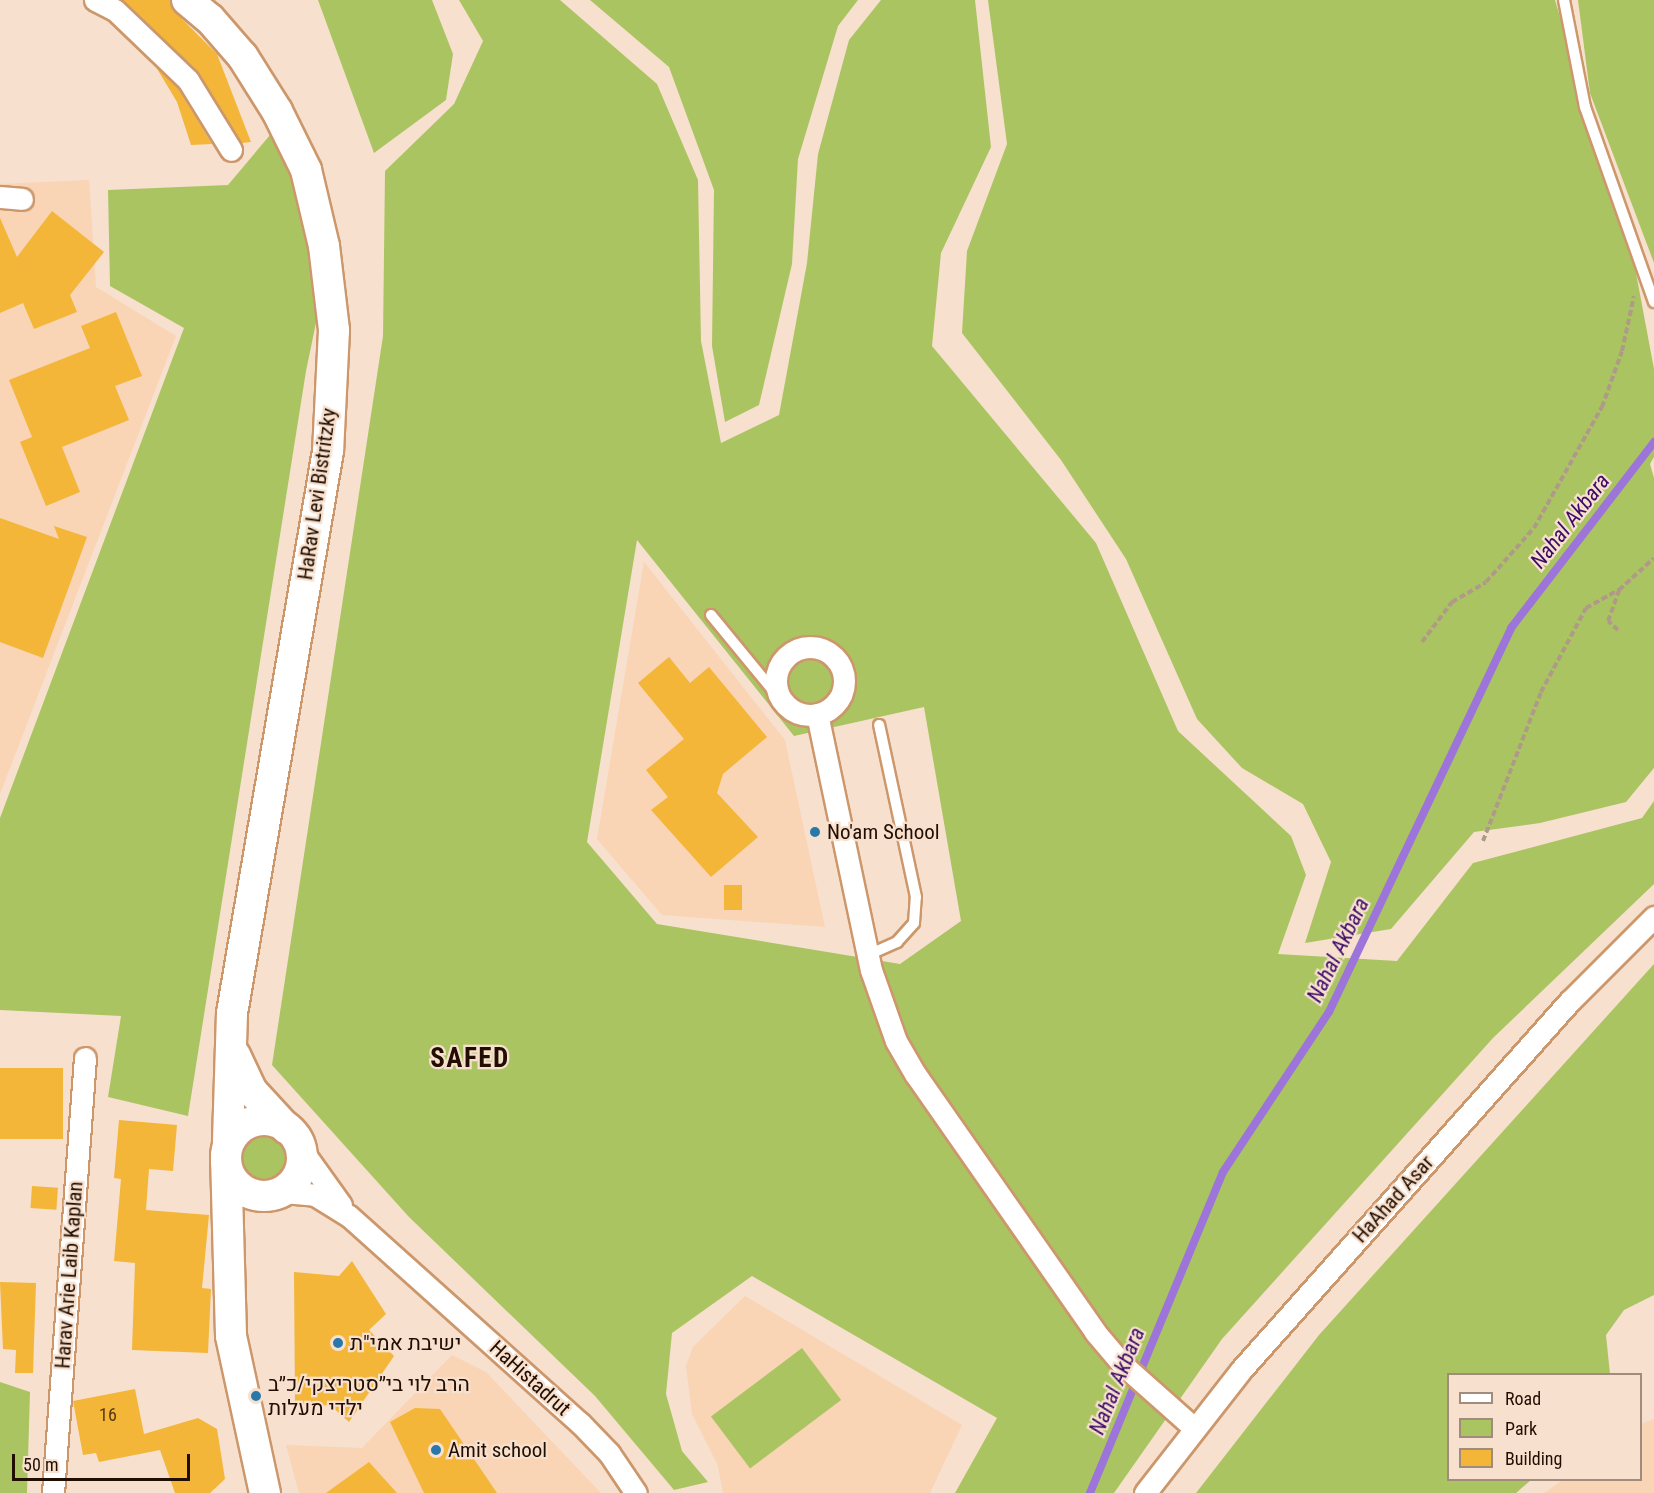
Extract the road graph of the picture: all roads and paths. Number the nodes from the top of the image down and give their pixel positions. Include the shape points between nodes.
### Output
1 (95, 0) edge
2 (187, 0) edge
3 (1564, 0) edge
4 (231, 150) dead end
5 (0, 197) edge
6 (22, 199) dead end
7 (1646, 278) junction
8 (1654, 302) edge
9 (1654, 558) edge
10 (1619, 590) junction
11 (711, 615) dead end
12 (1618, 630) dead end
13 (1422, 642) dead end
14 (785, 705) junction
15 (817, 714) junction
16 (879, 725) dead end
17 (1483, 842) dead end
18 (1654, 917) edge
19 (868, 955) junction
20 (232, 1026) junction
21 (85, 1058) dead end
22 (294, 1138) junction
23 (227, 1150) junction
24 (271, 1194) junction
25 (360, 1225) junction
26 (229, 1262) junction
27 (1194, 1428) junction
28 (53, 1493) edge
29 (265, 1493) edge
30 (636, 1493) edge
31 (1145, 1493) edge

1 - 4 street via 115,10 188,80
2 - 20 street, HaRav Levi Bistritzky via 210,19 243,57 277,111 306,170 324,246 334,330 328,452
3 - 7 lane via 1585,107
5 - 6 street
7 - 8 lane
7 - 13 path via 1635,289 1622,351 1602,407 1534,528 1486,582 1452,602
9 - 10 path
10 - 12 path via 1608,621
10 - 17 path via 1586,608 1541,692
11 - 14 lane
14 - 15 street via 795,712
14 - 15 street via 778,695 777,671 790,652 813,646 837,660 844,683 837,702
15 - 19 street
16 - 19 lane via 916,897 914,923 897,942
18 - 27 street, HaAhad Asar via 1570,1001 1241,1370
19 - 27 street via 881,1006 916,1075 1095,1332 1122,1364
20 - 22 street, HaRav Levi Bistritzky via 234,1052 251,1090
20 - 23 street, HaRav Levi Bistritzky
21 - 28 street, Harav Arie Laib Kaplan
22 - 23 street via 270,1120 248,1123
22 - 24 street via 300,1171
22 - 25 street, HaHistadrut via 334,1197
23 - 24 street via 236,1185
23 - 26 street, HaRav Levi Bistritzky
24 - 25 street, HaHistadrut via 328,1200
24 - 26 street via 234,1235
25 - 30 street, HaHistadrut via 580,1423 609,1453
26 - 29 street via 231,1336
27 - 31 street, HaAhad Asar

